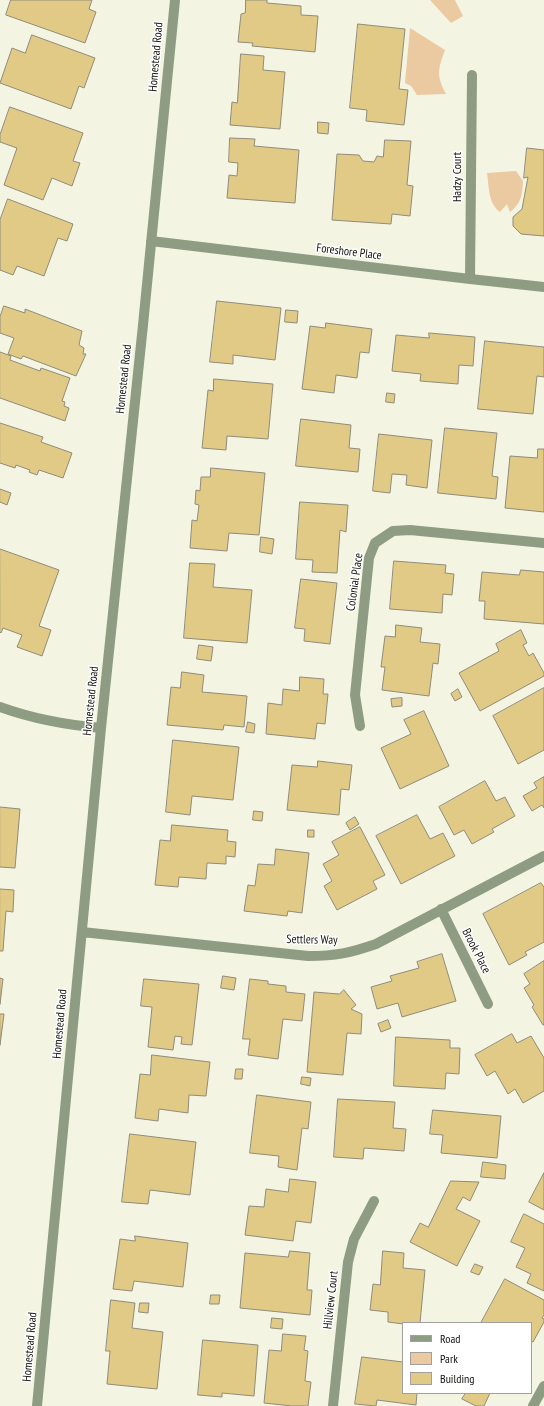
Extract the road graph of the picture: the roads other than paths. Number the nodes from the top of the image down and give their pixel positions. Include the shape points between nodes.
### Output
1 (175, 0) edge
2 (472, 75) dead end
3 (151, 241) junction
4 (470, 280) junction
5 (544, 287) edge
6 (544, 543) edge
7 (0, 707) edge
8 (360, 726) dead end
9 (101, 728) junction
10 (544, 856) edge
11 (441, 909) junction
12 (82, 932) junction
13 (488, 1004) dead end
14 (374, 1201) dead end
15 (544, 1386) edge
16 (38, 1406) edge
17 (333, 1406) edge
18 (533, 1406) edge

1 - 3 street, Homestead Road
2 - 4 street, Hadzy Court
3 - 4 street, Foreshore Place
3 - 9 street, Homestead Road
4 - 5 street, Foreshore Place
6 - 8 street, Colonial Place via 410,530 392,531 375,543 369,558 355,695
7 - 9 street via 59,723
9 - 12 street, Homestead Road
10 - 11 street, Settlers Way
11 - 12 street, Settlers Way via 376,944 331,956 308,956
11 - 13 street, Brook Place
12 - 16 street, Homestead Road
14 - 17 street, Hillview Court via 354,1239 348,1262
15 - 18 street

